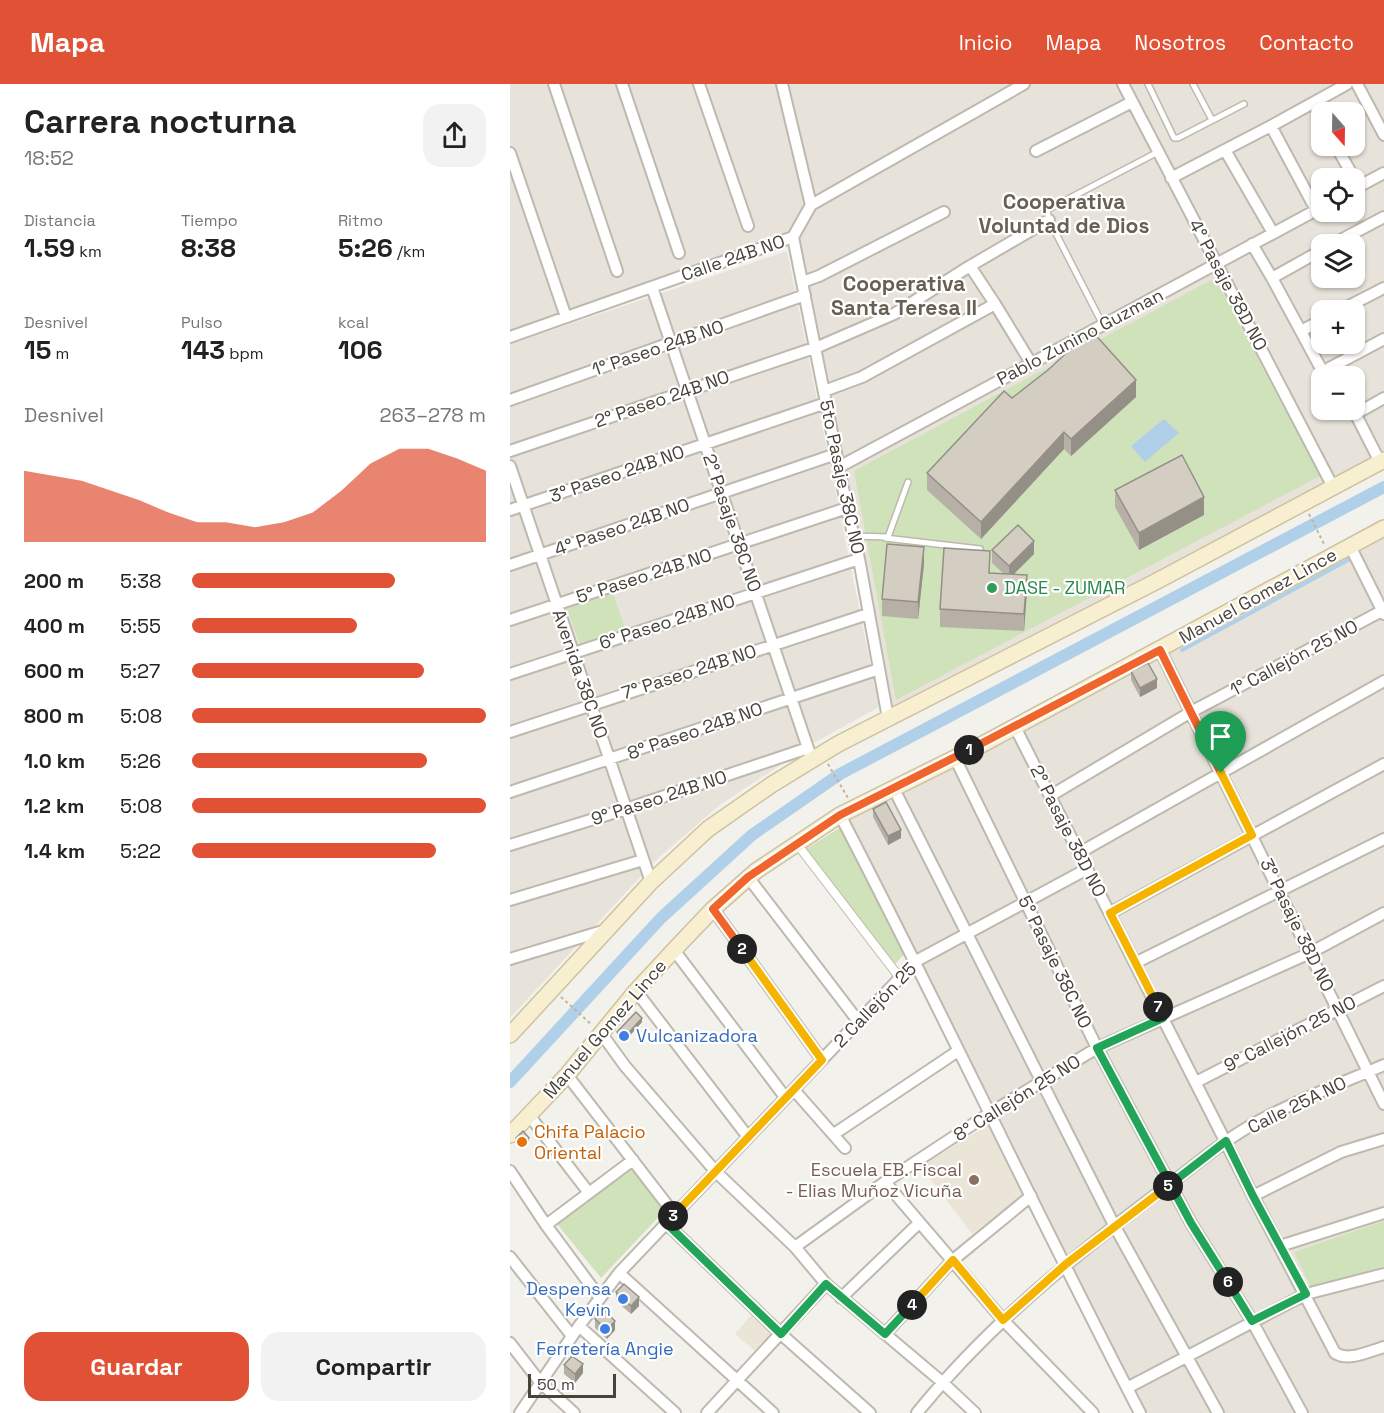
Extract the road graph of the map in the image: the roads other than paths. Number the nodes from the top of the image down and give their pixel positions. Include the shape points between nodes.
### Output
1 (554, 84) edge
2 (622, 84) edge
3 (699, 84) edge
4 (782, 84) edge
5 (1024, 84) edge
6 (1123, 84) edge
7 (1148, 84) edge
8 (1193, 84) edge
9 (1347, 84) edge
10 (1357, 84) edge
11 (1132, 102) junction
12 (1315, 102) edge
13 (1245, 104) dead end
14 (1311, 104) edge
15 (1212, 120) junction
16 (1271, 126) junction
17 (1384, 135) edge
18 (1225, 150) junction
19 (1036, 151) dead end
20 (1158, 152) junction
21 (510, 153) edge
22 (1384, 173) edge
23 (1171, 178) junction
24 (1365, 180) edge
25 (1311, 194) edge
26 (811, 205) junction
27 (944, 212) dead end
28 (1311, 212) edge
29 (1384, 217) edge
30 (1049, 220) junction
31 (748, 226) dead end
32 (1273, 233) junction
33 (1352, 234) edge
34 (793, 237) junction
35 (1252, 243) junction
36 (679, 253) dead end
37 (1311, 256) edge
38 (1216, 263) junction
39 (970, 266) junction
40 (617, 271) dead end
41 (1272, 278) junction
42 (802, 282) junction
43 (651, 287) junction
44 (1384, 288) edge
45 (805, 295) junction
46 (1361, 300) edge
47 (995, 304) junction
48 (566, 317) junction
49 (1103, 325) junction
50 (1311, 326) edge
51 (1301, 331) junction
52 (510, 337) edge
53 (1384, 339) edge
54 (670, 343) junction
55 (815, 347) junction
56 (1031, 363) junction
57 (1320, 366) edge
58 (1338, 366) edge
59 (687, 391) junction
60 (824, 391) junction
61 (1384, 398) edge
62 (510, 400) edge
63 (826, 404) junction
64 (1365, 405) edge
65 (1356, 420) edge
66 (705, 444) junction
67 (510, 451) edge
68 (836, 454) junction
69 (1382, 460) edge
70 (510, 466) edge
71 (839, 467) junction
72 (908, 482) dead end
73 (1333, 487) junction
74 (721, 493) junction
75 (523, 505) junction
76 (847, 508) junction
77 (510, 510) edge
78 (1384, 528) edge
79 (854, 536) junction
80 (885, 538) junction
81 (739, 544) junction
82 (1350, 546) junction
83 (980, 549) edge
84 (540, 555) junction
85 (859, 559) junction
86 (510, 565) edge
87 (755, 593) junction
88 (557, 605) junction
89 (1383, 613) edge
90 (868, 614) junction
91 (510, 621) edge
92 (773, 645) junction
93 (1160, 650) junction
94 (573, 653) junction
95 (879, 669) junction
96 (510, 674) edge
97 (1384, 681) edge
98 (791, 699) junction
99 (591, 705) junction
100 (1191, 712) junction
101 (888, 718) junction
102 (1015, 726) junction
103 (510, 732) edge
104 (815, 756) junction
105 (954, 758) junction
106 (609, 760) junction
107 (1384, 764) edge
108 (1221, 773) junction
109 (510, 792) edge
110 (1050, 796) junction
111 (898, 797) dead end
112 (626, 809) junction
113 (840, 815) junction
114 (1252, 835) junction
115 (1384, 839) edge
116 (797, 844) junction
117 (510, 845) edge
118 (1079, 853) junction
119 (643, 860) junction
120 (1087, 869) junction
121 (748, 877) junction
122 (651, 882) junction
123 (1280, 892) junction
124 (510, 900) edge
125 (1026, 903) junction
126 (713, 909) junction
127 (1110, 913) junction
128 (1384, 913) edge
129 (606, 930) junction
130 (968, 933) junction
131 (674, 950) junction
132 (1310, 952) junction
133 (510, 959) edge
134 (916, 961) junction
135 (1135, 963) junction
136 (900, 978) junction
137 (1384, 986) edge
138 (636, 991) junction
139 (1339, 1010) junction
140 (1163, 1018) junction
141 (858, 1022) junction
142 (595, 1028) junction
143 (510, 1035) edge
144 (1097, 1048) junction
145 (958, 1051) junction
146 (822, 1060) junction
147 (1384, 1065) edge
148 (1369, 1071) junction
149 (567, 1075) junction
150 (1041, 1080) junction
151 (1196, 1082) junction
152 (789, 1093) junction
153 (1384, 1104) edge
154 (990, 1113) junction
155 (529, 1115) junction
156 (834, 1134) junction
157 (510, 1135) edge
158 (748, 1137) junction
159 (1384, 1139) edge
160 (1226, 1141) junction
161 (845, 1148) dead end
162 (633, 1160) junction
163 (510, 1171) edge
164 (716, 1172) junction
165 (885, 1182) junction
166 (1170, 1184) junction
167 (589, 1193) junction
168 (1031, 1196) junction
169 (1253, 1196) junction
170 (1384, 1213) edge
171 (675, 1215) junction
172 (919, 1222) junction
173 (667, 1224) junction
174 (546, 1225) junction
175 (1114, 1225) junction
176 (1280, 1246) junction
177 (795, 1247) junction
178 (510, 1257) edge
179 (953, 1260) junction
180 (1066, 1264) junction
181 (620, 1273) junction
182 (1384, 1274) edge
183 (826, 1284) junction
184 (1306, 1294) junction
185 (600, 1298) junction
186 (841, 1298) junction
187 (1003, 1320) junction
188 (1252, 1321) junction
189 (579, 1326) junction
190 (781, 1334) junction
191 (885, 1334) junction
192 (572, 1336) junction
193 (510, 1343) edge
194 (1384, 1347) edge
195 (1185, 1357) junction
196 (738, 1381) junction
197 (540, 1382) junction
198 (942, 1382) junction
199 (1127, 1388) junction
200 (520, 1413) edge
201 (574, 1413) edge
202 (675, 1413) edge
203 (708, 1413) edge
204 (773, 1413) edge
205 (870, 1413) edge
206 (917, 1413) edge
207 (975, 1413) edge
208 (1093, 1413) edge
209 (1140, 1413) edge
210 (1218, 1413) edge
211 (1302, 1413) edge

1 - 40 street
2 - 36 street
3 - 31 street
4 - 26 street
5 - 26 street
6 - 11 street, 4° Pasaje 38D NO
7 - 15 lane via 1174,138
8 - 15 lane
9 - 12 street
10 - 17 street
11 - 19 street
11 - 20 street, 4° Pasaje 38D NO
13 - 15 lane
14 - 16 street
16 - 18 street
16 - 25 street
18 - 23 street
18 - 32 street
20 - 23 street, 4° Pasaje 38D NO
20 - 30 lane via 1047,210
21 - 48 street
22 - 24 street
23 - 38 street, 4° Pasaje 38D NO
26 - 34 street, Calle 24B NO
27 - 42 street
28 - 32 street, Pablo Zunino Guzman
29 - 33 street
30 - 39 street, 2° Paseo 24B NO
30 - 49 lane
32 - 35 street, Pablo Zunino Guzman
34 - 42 street, 5to Pasaje 38C NO
34 - 43 street, Calle 24B NO
35 - 38 street, Pablo Zunino Guzman
35 - 41 street
37 - 41 street
38 - 49 street, Pablo Zunino Guzman
38 - 73 street, 4° Pasaje 38D NO
39 - 47 street
39 - 55 street, 2° Paseo 24B NO via 894,314
41 - 51 street
42 - 45 street, 5to Pasaje 38C NO
43 - 48 street, Calle 24B NO
43 - 54 street, 2° Pasaje 38C NO
44 - 46 street
45 - 54 street, 1° Paseo 24B NO
45 - 55 street, 5to Pasaje 38C NO
47 - 56 street
47 - 60 street via 861,377
48 - 52 street, Calle 24B NO
49 - 56 street, Pablo Zunino Guzman
50 - 51 street
51 - 57 street
53 - 58 street
54 - 59 street, 2° Pasaje 38C NO
54 - 62 street, 1° Paseo 24B NO
55 - 59 street, 2° Paseo 24B NO
55 - 60 street, 5to Pasaje 38C NO
56 - 71 street, Pablo Zunino Guzman
59 - 66 street, 2° Pasaje 38C NO
59 - 67 street, 2° Paseo 24B NO
60 - 63 street, 5to Pasaje 38C NO
61 - 64 street
63 - 66 street, 3° Paseo 24B NO
63 - 68 street, 5to Pasaje 38C NO
65 - 69 street
66 - 74 street, 2° Pasaje 38C NO
66 - 75 street, 3° Paseo 24B NO
68 - 71 street, 5to Pasaje 38C NO
68 - 74 street, 4° Paseo 24B NO
69 - 73 main road
70 - 75 street, Avenida 38C NO
71 - 76 street, 5to Pasaje 38C NO
72 - 80 lane via 891,532
73 - 101 main road
74 - 81 street, 2° Pasaje 38C NO
74 - 84 street, 4° Paseo 24B NO
75 - 77 street, 3° Paseo 24B NO
75 - 84 street, Avenida 38C NO
76 - 79 street, 5to Pasaje 38C NO
76 - 81 street, 5° Paseo 24B NO
78 - 82 main road, Manuel Gomez Lince
79 - 80 lane
79 - 85 street, 5to Pasaje 38C NO
80 - 83 lane
81 - 87 street, 2° Pasaje 38C NO
81 - 88 street, 5° Paseo 24B NO
82 - 89 street
82 - 93 main road, Manuel Gomez Lince
84 - 86 street, 4° Paseo 24B NO
84 - 88 street, Avenida 38C NO
85 - 87 street, 6° Paseo 24B NO
85 - 90 street, 5to Pasaje 38C NO
87 - 92 street, 2° Pasaje 38C NO
87 - 94 street, 6° Paseo 24B NO
88 - 91 street, 5° Paseo 24B NO
88 - 94 street, Avenida 38C NO
89 - 100 street, 1° Callejón 25 NO
90 - 92 street, 7° Paseo 24B NO
90 - 95 street, 5to Pasaje 38C NO
92 - 98 street, 2° Pasaje 38C NO
92 - 99 street, 7° Paseo 24B NO
93 - 100 street, 3° Pasaje 38D NO
93 - 102 main road, Manuel Gomez Lince
94 - 96 street, 6° Paseo 24B NO
94 - 99 street, Avenida 38C NO
95 - 98 street, 8° Paseo 24B NO
95 - 101 street, 5to Pasaje 38C NO
97 - 108 street
98 - 104 street, 2° Pasaje 38C NO
98 - 106 street, 8° Paseo 24B NO
99 - 103 street, 7° Paseo 24B NO
99 - 106 street, Avenida 38C NO
100 - 108 street, 3° Pasaje 38D NO
100 - 110 street, 1° Callejón 25 NO
101 - 104 main road
102 - 105 main road, Manuel Gomez Lince
102 - 110 street, 2° Pasaje 38D NO
104 - 112 street, 9° Paseo 24B NO
104 - 122 main road via 708,829
105 - 113 main road, Manuel Gomez Lince
105 - 125 street, 5° Pasaje 38C NO
106 - 109 street, 8° Paseo 24B NO
106 - 112 street, Avenida 38C NO
107 - 114 street
108 - 114 street, 3° Pasaje 38D NO
108 - 118 street
110 - 118 street, 2° Pasaje 38D NO
111 - 130 street
112 - 117 street, 9° Paseo 24B NO
112 - 119 street, Avenida 38C NO
113 - 116 main road, Manuel Gomez Lince
113 - 134 street
114 - 123 street, 3° Pasaje 38D NO
114 - 127 street
115 - 123 street
116 - 121 main road, Manuel Gomez Lince
116 - 136 street
118 - 120 street, 2° Pasaje 38D NO
119 - 122 street, Avenida 38C NO
119 - 124 street
120 - 125 street, 2 Callejón 25
120 - 127 street, 2° Pasaje 38D NO
121 - 126 main road, Manuel Gomez Lince
121 - 141 street
122 - 129 main road
123 - 132 street, 3° Pasaje 38D NO
123 - 135 street
125 - 130 street, 2 Callejón 25
125 - 144 street, 5° Pasaje 38C NO
126 - 131 main road, Manuel Gomez Lince
126 - 146 street
127 - 135 street, 2° Pasaje 38D NO
128 - 132 street, 8° Callejón 25 NO
129 - 133 street
129 - 143 main road
130 - 134 street, 2 Callejón 25
130 - 150 street
131 - 138 main road, Manuel Gomez Lince
131 - 152 street
132 - 139 street, 3° Pasaje 38D NO
132 - 140 street, 8° Callejón 25 NO
134 - 136 street, 2 Callejón 25
134 - 145 street
135 - 140 street, 2° Pasaje 38D NO
136 - 141 street, 2 Callejón 25
137 - 139 street, 9° Callejón 25 NO
138 - 142 main road, Manuel Gomez Lince
138 - 158 street
139 - 148 street, 3° Pasaje 38D NO
139 - 151 street, 9° Callejón 25 NO
140 - 144 street, 8° Callejón 25 NO
140 - 151 street, 2° Pasaje 38D NO
141 - 146 street, 2 Callejón 25
142 - 149 main road, Manuel Gomez Lince
142 - 164 street
144 - 150 street, 8° Callejón 25 NO
144 - 166 street, 5° Pasaje 38C NO
145 - 154 street
145 - 156 street
146 - 152 street, 2 Callejón 25
147 - 148 street, Calle 25A NO
148 - 153 street, 3° Pasaje 38D NO
148 - 160 street, Calle 25A NO via 1260,1120
149 - 155 main road, Manuel Gomez Lince
149 - 162 street
150 - 154 street, 8° Callejón 25 NO
150 - 175 street
151 - 160 street, 2° Pasaje 38D NO
152 - 156 street
152 - 158 street, 2 Callejón 25
154 - 165 street, 8° Callejón 25 NO
154 - 168 street
155 - 157 main road, Manuel Gomez Lince
155 - 167 street
156 - 161 street
158 - 164 street, 2 Callejón 25
159 - 169 street via 1341,1152
160 - 166 street, Calle 25A NO
160 - 169 street, 2° Pasaje 38D NO
162 - 167 street
162 - 171 street
163 - 174 street
164 - 171 street, 2 Callejón 25
164 - 177 street
165 - 172 street
165 - 177 street, 8° Callejón 25 NO
166 - 175 street, Calle 25A NO
166 - 188 street, 5° Pasaje 38C NO
167 - 174 street
168 - 179 street
168 - 180 street
169 - 176 street, 2° Pasaje 38D NO
170 - 176 street
171 - 173 street, 2 Callejón 25
172 - 179 street
172 - 186 street
173 - 181 street, 2 Callejón 25
173 - 190 street
174 - 185 street
175 - 180 street, Calle 25A NO
175 - 195 street
176 - 184 street, 2° Pasaje 38D NO
177 - 183 street
178 - 192 street
179 - 187 street
179 - 191 street
180 - 187 street, Calle 25A NO
180 - 199 street
181 - 185 street, 2 Callejón 25
181 - 196 street
182 - 184 street
183 - 186 street
183 - 190 street
184 - 188 street
184 - 194 street, 2° Pasaje 38D NO via 1335,1353 1348,1357
185 - 189 street, 2 Callejón 25
186 - 191 street
187 - 198 street, Calle 25A NO
187 - 208 street
188 - 195 street
188 - 211 street, 5° Pasaje 38C NO
189 - 192 street, 2 Callejón 25
189 - 202 street
190 - 196 street
190 - 205 street
191 - 198 street
192 - 197 street, 2 Callejón 25
193 - 197 street
195 - 199 street
195 - 210 street
196 - 203 street
196 - 204 street
197 - 200 street, 2 Callejón 25
197 - 201 street
198 - 206 street, Calle 25A NO
198 - 207 street
199 - 209 street

